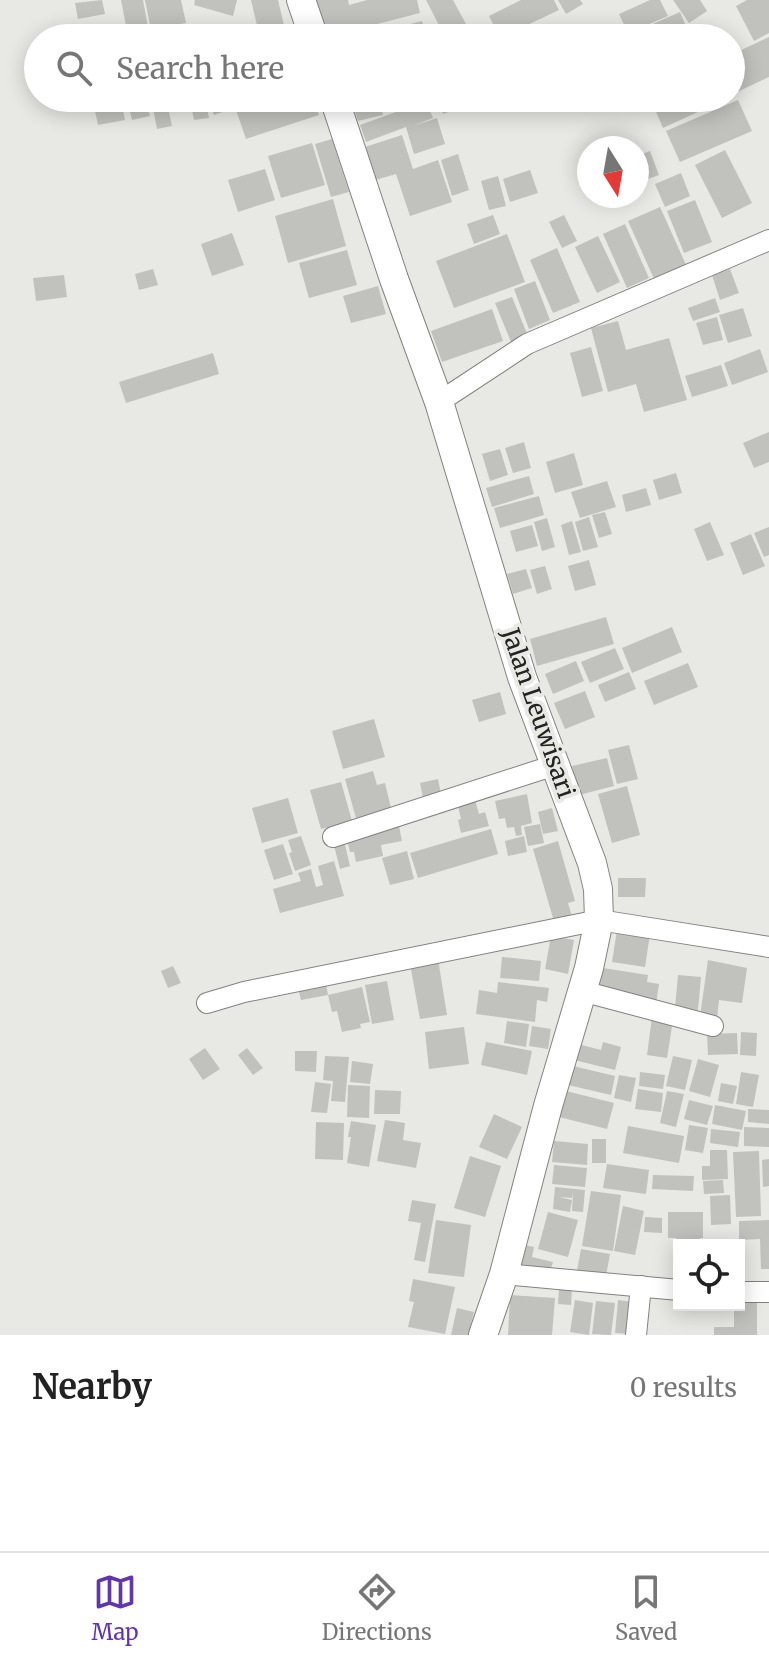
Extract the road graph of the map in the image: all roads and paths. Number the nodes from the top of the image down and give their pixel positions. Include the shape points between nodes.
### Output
1 (301, 0) edge
2 (309, 24) edge
3 (339, 112) edge
4 (769, 240) edge
5 (439, 402) junction
6 (555, 765) junction
7 (333, 837) dead end
8 (599, 920) junction
9 (769, 947) edge
10 (582, 991) junction
11 (207, 1003) dead end
12 (713, 1026) dead end
13 (504, 1274) junction
14 (641, 1286) junction
15 (673, 1289) edge
16 (745, 1292) edge
17 (769, 1292) edge
18 (483, 1335) edge
19 (636, 1335) edge

1 - 2 main road
3 - 5 main road, Jalan Leuwisari
4 - 5 street via 527,344
5 - 6 main road, Jalan Leuwisari via 522,677
6 - 7 street
6 - 8 main road, Jalan Leuwisari via 596,876
8 - 9 street
8 - 10 main road, Jalan Leuwisari
8 - 11 street
10 - 12 street
10 - 13 main road, Jalan Leuwisari
13 - 14 street
13 - 18 main road, Jalan Leuwisari
14 - 15 street
14 - 19 street
16 - 17 street

